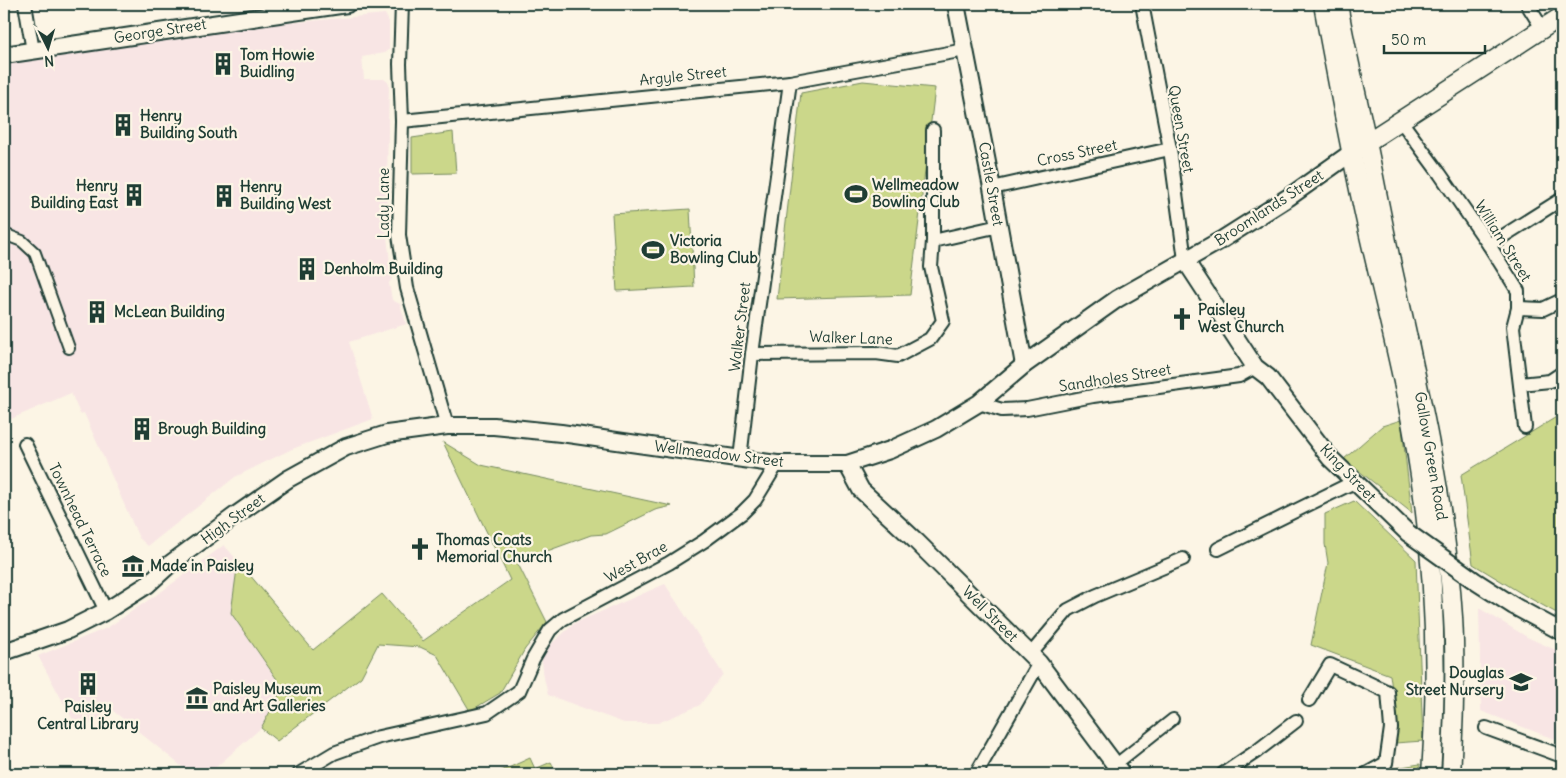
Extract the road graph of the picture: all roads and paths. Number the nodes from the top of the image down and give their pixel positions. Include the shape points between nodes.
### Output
1 (25, 4) edge
2 (347, 4) edge
3 (402, 4) edge
4 (956, 4) edge
5 (1142, 4) edge
6 (1323, 4) edge
7 (1338, 4) edge
8 (1527, 4) edge
9 (1562, 16) edge
10 (1542, 28) junction
11 (965, 50) junction
12 (33, 51) junction
13 (4, 55) edge
14 (790, 82) junction
15 (402, 121) junction
16 (1401, 121) junction
17 (933, 130) dead end
18 (1367, 142) junction
19 (1170, 150) junction
20 (1351, 153) junction
21 (992, 188) junction
22 (1562, 199) edge
23 (999, 226) junction
24 (4, 234) edge
25 (933, 241) junction
26 (1489, 244) junction
27 (1185, 260) junction
28 (1562, 300) edge
29 (1518, 308) junction
30 (69, 348) dead end
31 (752, 354) junction
32 (1024, 366) junction
33 (1255, 367) junction
34 (1562, 373) edge
35 (1520, 384) junction
36 (979, 402) junction
37 (447, 426) junction
38 (1525, 427) dead end
39 (25, 444) dead end
40 (740, 459) junction
41 (777, 464) junction
42 (846, 464) junction
43 (1354, 482) junction
44 (1218, 549) dead end
45 (1182, 559) dead end
46 (106, 611) junction
47 (1562, 632) edge
48 (4, 652) edge
49 (1035, 659) junction
50 (1309, 700) dead end
51 (1173, 719) dead end
52 (1296, 721) dead end
53 (1486, 728) dead end
54 (1562, 756) edge
55 (1119, 769) edge
56 (300, 774) edge
57 (976, 774) edge
58 (1223, 774) edge
59 (1366, 774) edge
60 (1431, 774) edge
61 (1451, 774) edge

1 - 12 street
2 - 12 street, George Street
3 - 15 street, Lady Lane
4 - 11 street, Castle Street
5 - 19 street, Queen Street
6 - 20 main road, Gallow Green Road
7 - 18 main road, Gallow Green Road
8 - 10 street
9 - 10 main road, Broomlands Street
10 - 16 main road, Broomlands Street
11 - 14 street, Argyle Street
11 - 21 street, Castle Street
12 - 13 street, George Street
14 - 15 street, Argyle Street
14 - 31 street, Walker Street
15 - 37 street, Lady Lane via 399,235 407,288
16 - 18 main road, Broomlands Street
16 - 26 street, William Street
17 - 25 street, Walker Lane
18 - 20 main road, Broomlands Street
18 - 61 main road, Gallow Green Road via 1424,409 1442,516 1453,617
19 - 21 street, Cross Street
19 - 27 street, Queen Street
20 - 27 street, Broomlands Street via 1289,197
20 - 60 main road, Gallow Green Road via 1400,362 1420,471 1433,621
21 - 23 street, Castle Street
22 - 26 street
23 - 25 street
23 - 32 street, Castle Street
24 - 30 street via 22,241 35,253
25 - 31 street, Walker Lane via 931,267 944,321 930,338 898,356 876,353
26 - 29 street, William Street via 1518,291
27 - 32 street, Broomlands Street via 1117,299
27 - 33 street, King Street
28 - 29 street via 1543,309
29 - 35 street, William Street via 1513,327
31 - 40 street, Walker Street
32 - 36 street, Broomlands Street
33 - 36 street, Sandholes Street via 1239,376 1093,396 1027,409 1002,410
33 - 43 street, King Street via 1268,377 1330,458
34 - 35 street via 1550,381
35 - 38 street, William Street
36 - 42 street, Wellmeadow Street via 936,429 890,450
37 - 40 street, Wellmeadow Street via 494,426 561,433
37 - 46 street, High Street via 388,434 346,447 273,489 170,564 147,585
39 - 46 street, Townhead Terrace
40 - 41 street, Wellmeadow Street
41 - 42 street, Wellmeadow Street
41 - 56 street, West Brae via 755,500 742,514 669,563 563,619 550,630 532,659 519,691 487,713 379,737 334,753
42 - 49 street, Well Street via 861,490
43 - 44 street
43 - 47 street, King Street, bridge via 1415,538 1474,581
45 - 49 street via 1068,610
46 - 48 street, High Street via 68,630
49 - 55 street, Well Street
49 - 57 street
50 - 59 street via 1330,665 1388,692 1391,728 1386,763
51 - 55 street
52 - 58 street
53 - 54 street

